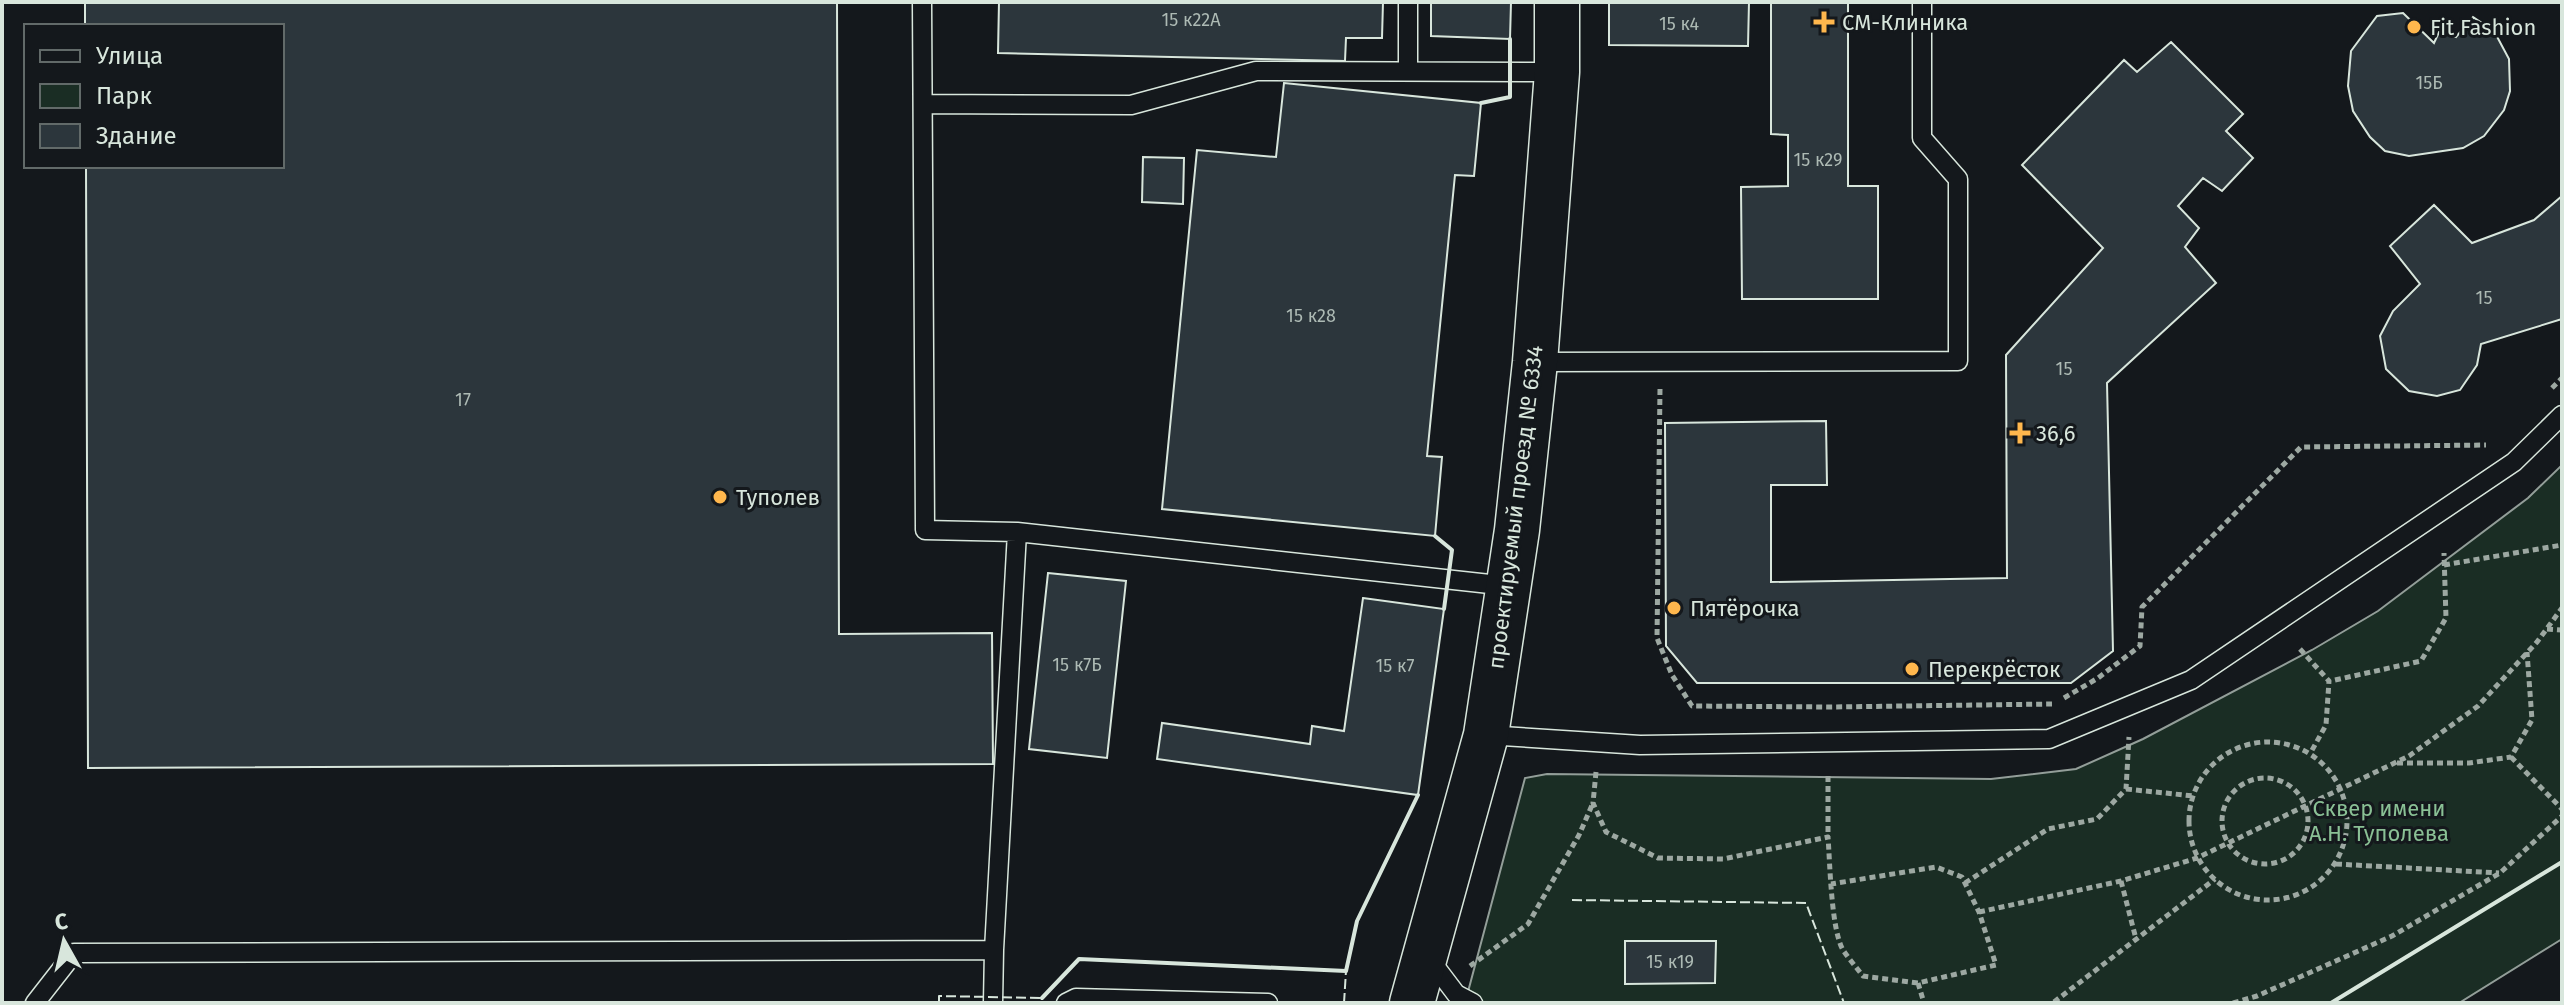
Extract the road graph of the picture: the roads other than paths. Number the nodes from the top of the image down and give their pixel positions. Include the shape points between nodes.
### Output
1 (922, 2) edge
2 (1408, 2) edge
3 (1557, 2) edge
4 (1922, 2) edge
5 (1408, 71) junction
6 (1557, 72) junction
7 (923, 104) junction
8 (1535, 362) junction
9 (2562, 415) edge
10 (1017, 532) junction
11 (1508, 586) junction
12 (1486, 735) junction
13 (994, 950) junction
14 (1443, 964) junction
15 (35, 1003) edge
16 (993, 1003) edge
17 (1066, 1003) edge
18 (1268, 1003) edge
19 (1412, 1003) edge
20 (1473, 1003) edge

1 - 7 lane
2 - 5 lane
3 - 6 street, проектируемый проезд № 6334
4 - 8 lane via 1922,138 1958,179 1958,361
5 - 6 lane
5 - 7 lane via 1256,71 1131,105
6 - 8 street, проектируемый проезд № 6334
7 - 10 lane via 925,530
8 - 11 street, проектируемый проезд № 6334
9 - 12 lane via 2514,462 2191,680 2049,739 1640,745
10 - 11 lane
10 - 13 lane
11 - 12 street, проектируемый проезд № 6334
12 - 14 street, проектируемый проезд № 6334
13 - 15 lane via 74,953
13 - 16 lane
14 - 19 street, проектируемый проезд № 6334
14 - 20 lane via 1456,994
17 - 18 lane via 1076,998

